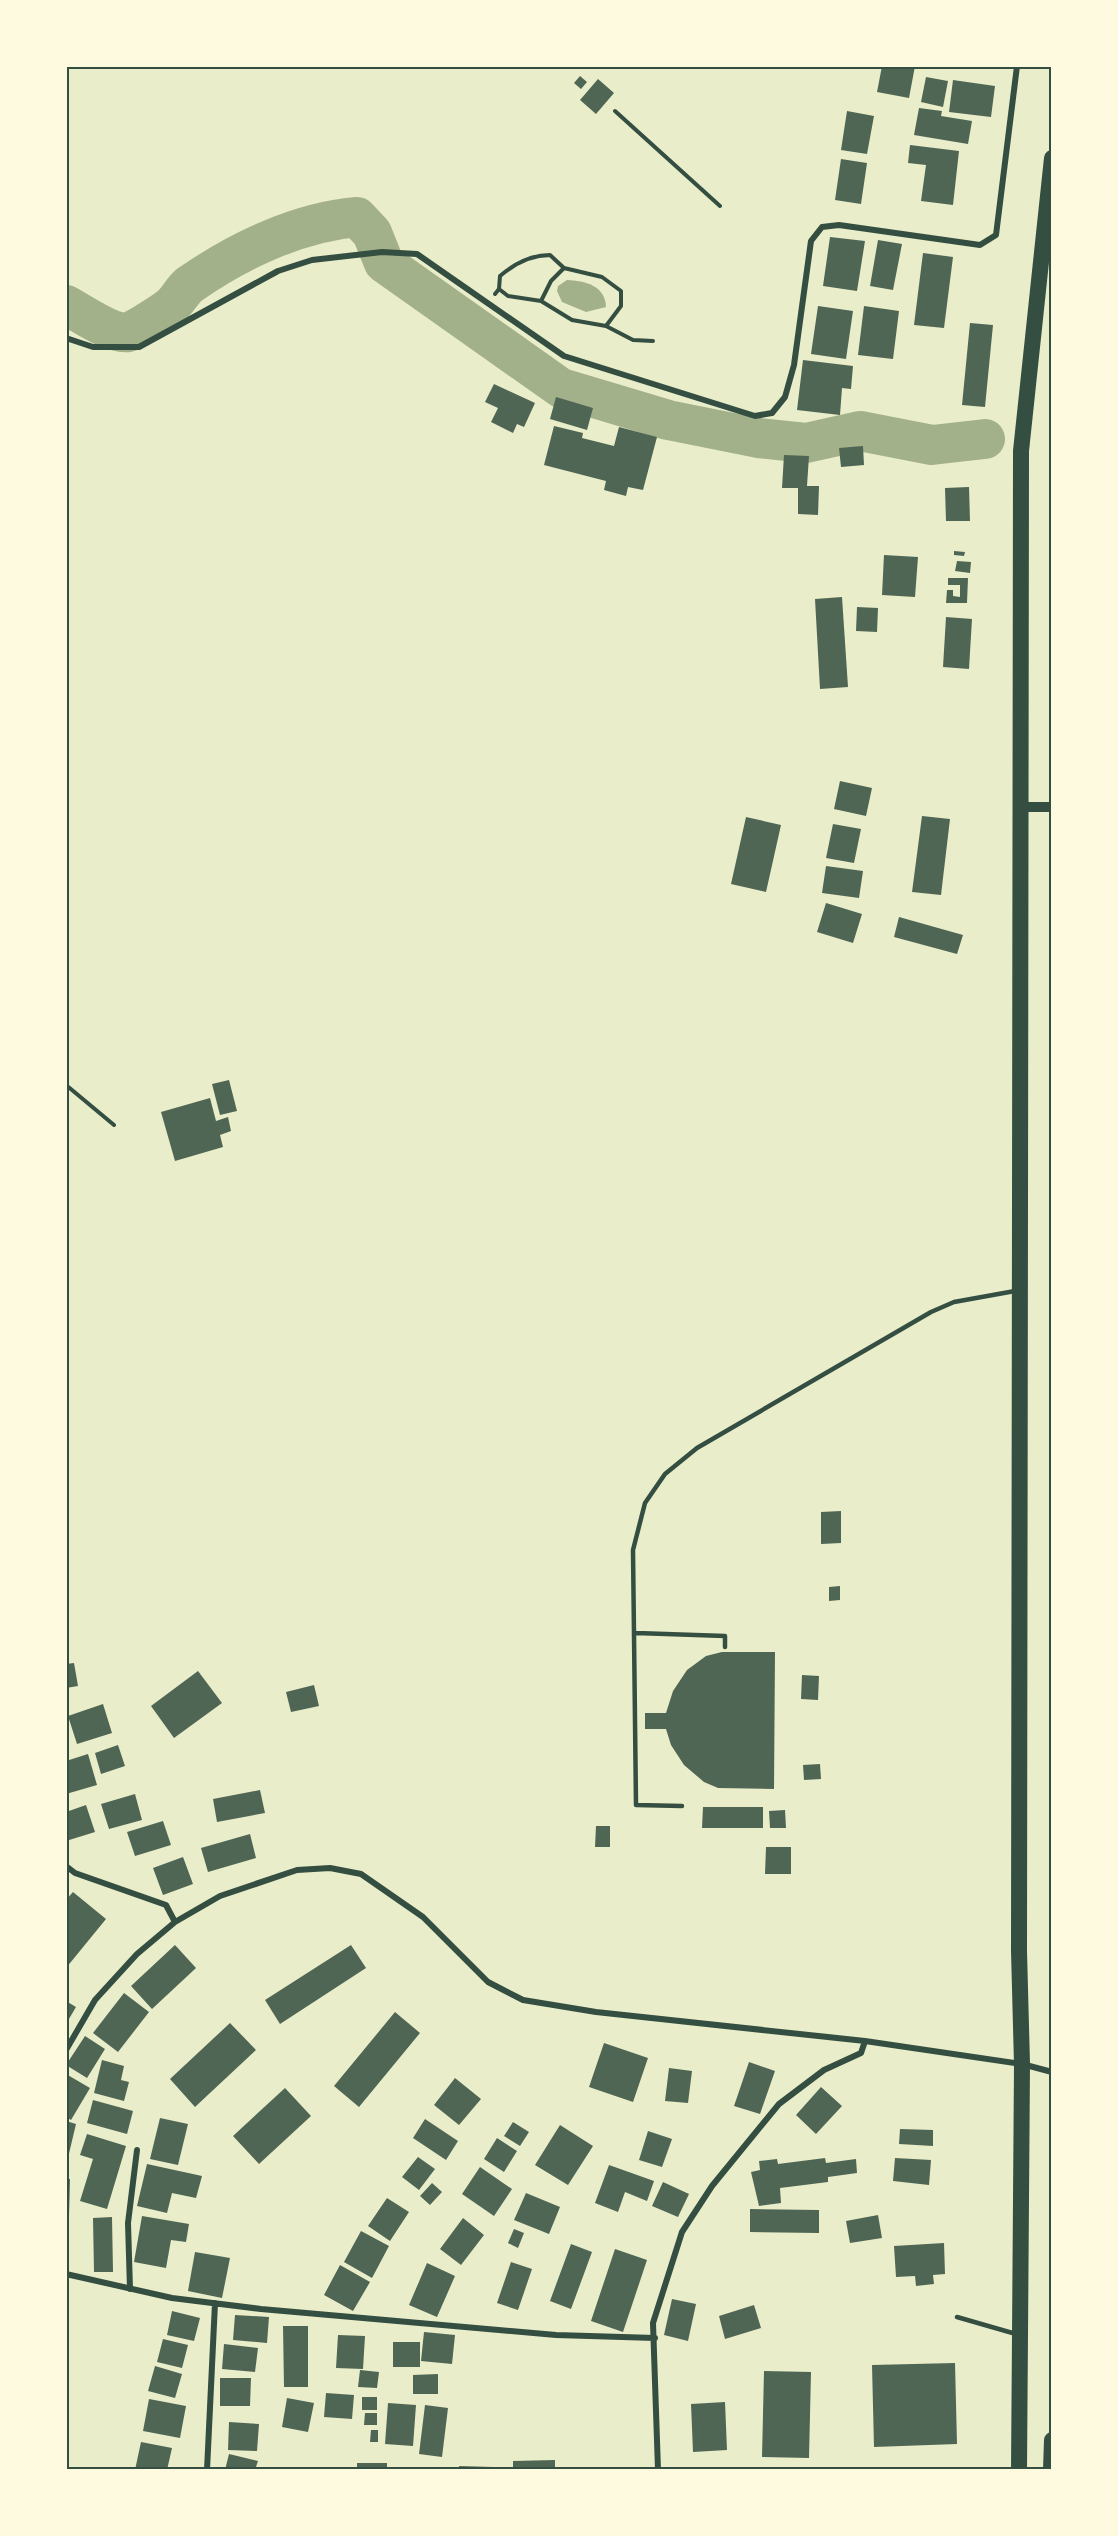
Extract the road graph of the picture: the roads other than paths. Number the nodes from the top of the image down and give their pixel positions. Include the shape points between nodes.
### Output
1 (1017, 66) edge
2 (1052, 158) edge
3 (66, 338) edge
4 (1022, 807) junction
5 (1052, 807) edge
6 (1022, 1289) junction
7 (636, 1633) junction
8 (725, 1647) dead end
9 (682, 1806) dead end
10 (66, 1866) edge
11 (175, 1922) junction
12 (865, 2041) junction
13 (66, 2050) edge
14 (1022, 2064) junction
15 (1052, 2072) edge
16 (137, 2150) dead end
17 (66, 2274) edge
18 (130, 2289) junction
19 (215, 2303) junction
20 (957, 2317) dead end
21 (1019, 2335) junction
22 (655, 2338) junction
23 (1052, 2440) edge
24 (207, 2470) edge
25 (658, 2470) edge
26 (1018, 2470) edge
27 (1051, 2470) edge

1 - 3 street via 996,235 980,245 839,225 822,227 811,241 794,366 785,397 772,413 755,416 564,356 417,254 382,252 312,261 278,271 139,347 93,347
2 - 4 highway via 1021,451
4 - 5 street
4 - 6 highway
6 - 7 lane via 954,1302 931,1312 697,1448 665,1474 645,1503 633,1550
6 - 14 highway
7 - 8 lane via 725,1636
7 - 9 lane via 636,1805
10 - 11 street via 75,1873 166,1905
11 - 12 street via 220,1896 297,1870 330,1868 361,1874 379,1886 423,1917 488,1982 523,2000 596,2012
11 - 13 street via 137,1954 95,2000
12 - 14 street
12 - 22 street via 861,2053 824,2070 779,2104 712,2186 682,2232 653,2323
14 - 15 street
14 - 21 highway
16 - 18 street via 128,2223
17 - 18 street
18 - 19 street
19 - 22 street via 556,2335
19 - 24 street
20 - 21 lane
21 - 26 highway
22 - 25 street
23 - 27 highway

